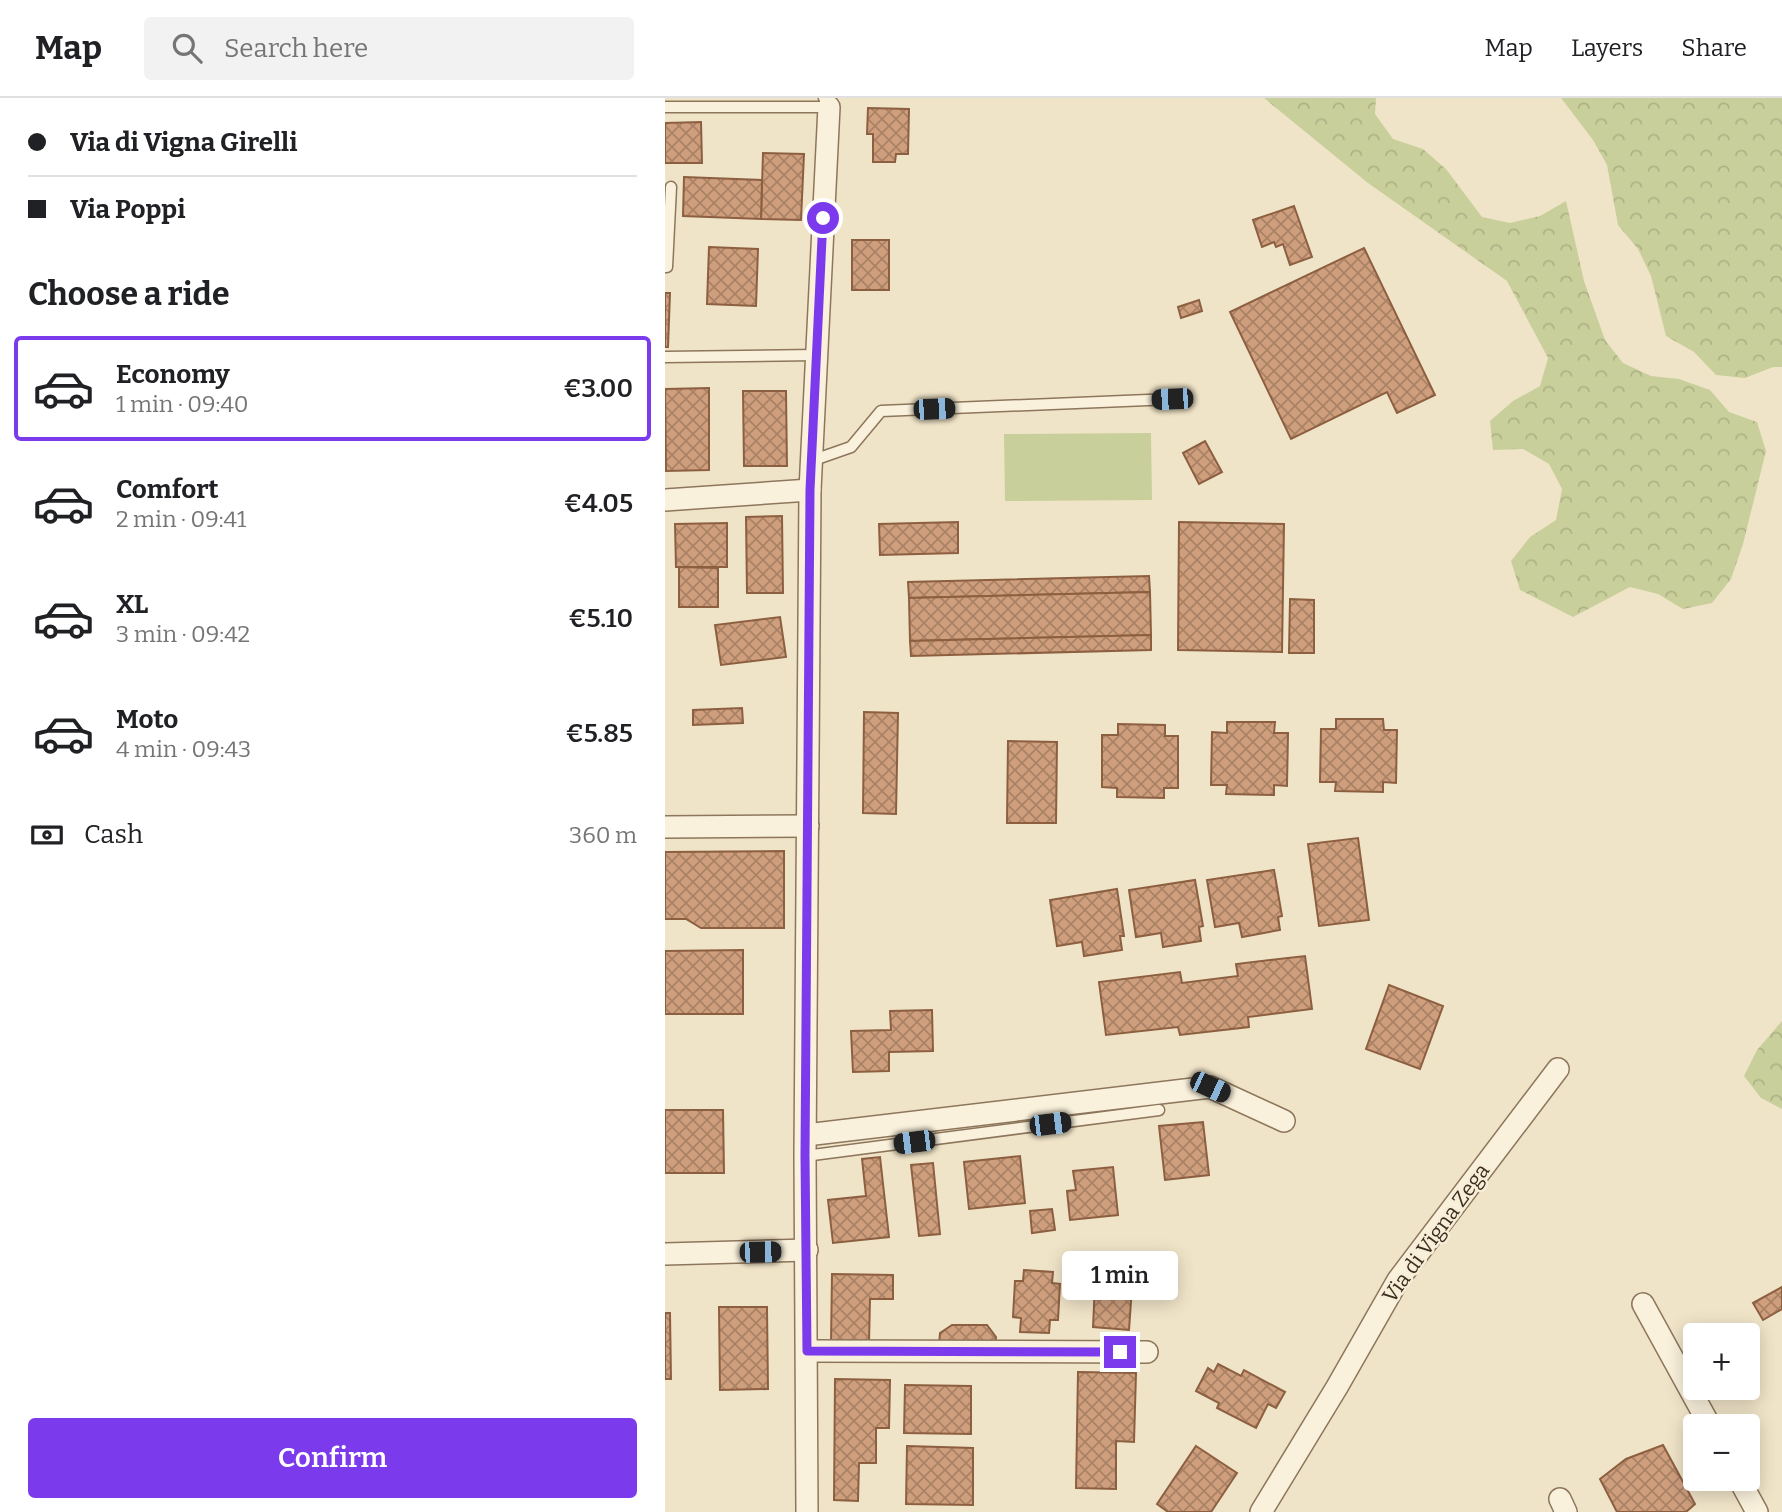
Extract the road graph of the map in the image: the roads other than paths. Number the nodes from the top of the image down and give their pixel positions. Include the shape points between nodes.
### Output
1 (826, 103) edge
2 (665, 107) edge
3 (671, 187) dead end
4 (665, 267) edge
5 (816, 355) junction
6 (665, 357) edge
7 (1172, 399) dead end
8 (811, 461) junction
9 (810, 490) junction
10 (665, 500) edge
11 (808, 826) junction
12 (665, 827) edge
13 (1558, 1069) dead end
14 (1159, 1110) dead end
15 (1284, 1121) dead end
16 (806, 1145) junction
17 (807, 1250) junction
18 (665, 1254) edge
19 (1643, 1304) dead end
20 (807, 1351) junction
21 (1147, 1352) dead end
22 (1703, 1414) edge
23 (1746, 1491) edge
24 (807, 1512) edge
25 (1261, 1512) edge
26 (1757, 1512) edge

1 - 2 lane
1 - 5 street
3 - 4 lane
5 - 6 lane
5 - 8 street
7 - 8 lane via 881,411 851,447
8 - 9 street
9 - 10 street
9 - 11 street
11 - 12 street
11 - 16 street
13 - 25 street, Via di Vigna Zega via 1398,1280
14 - 16 lane
15 - 16 street via 1210,1087
16 - 17 street
17 - 18 street
17 - 20 street
19 - 22 street
20 - 21 street
20 - 24 street
23 - 26 street

